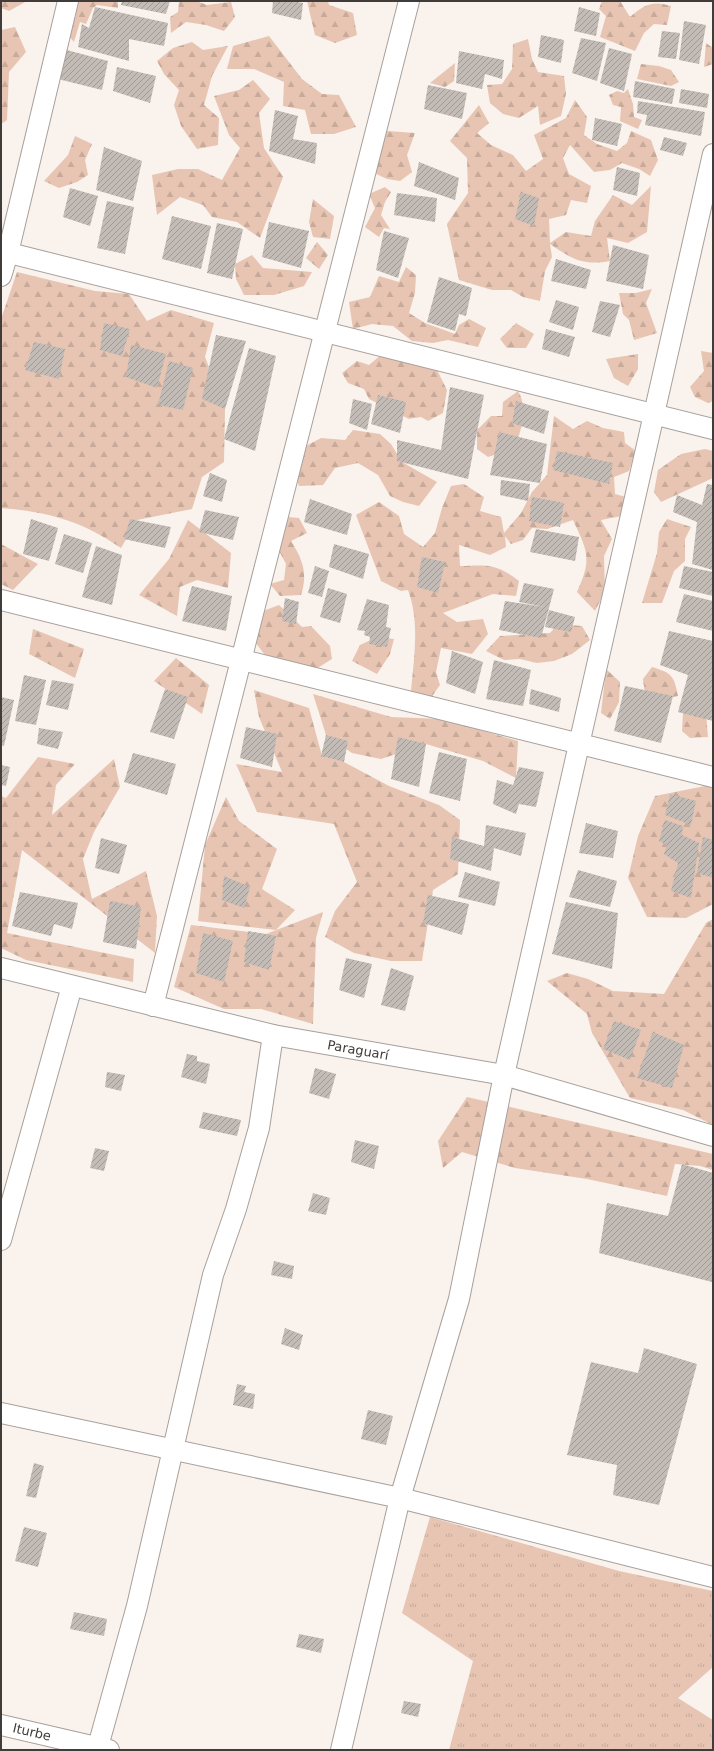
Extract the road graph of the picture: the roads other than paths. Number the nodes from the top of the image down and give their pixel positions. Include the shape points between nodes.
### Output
1 (68, 1) edge
2 (409, 1) edge
3 (713, 154) edge
4 (4, 252) edge
5 (1, 276) edge
6 (326, 332) junction
7 (654, 415) junction
8 (713, 429) edge
9 (1, 600) edge
10 (242, 660) junction
11 (579, 744) junction
12 (713, 777) edge
13 (1, 968) edge
14 (72, 986) junction
15 (153, 1006) junction
16 (273, 1036) junction
17 (504, 1075) junction
18 (713, 1136) edge
19 (1, 1240) edge
20 (1, 1413) edge
21 (174, 1450) junction
22 (400, 1498) junction
23 (713, 1577) edge
24 (1, 1725) edge
25 (101, 1749) edge
26 (341, 1750) edge

1 - 4 street
2 - 6 street
3 - 7 street
4 - 5 street
4 - 6 street
6 - 7 street
6 - 10 street
7 - 8 street
7 - 11 street
9 - 10 street
10 - 11 street
10 - 15 street
11 - 12 street
11 - 17 street
13 - 14 street, Paraguarí
14 - 15 street, Paraguarí
14 - 19 street
15 - 16 street, Paraguarí
16 - 17 street, Paraguarí
16 - 21 street via 259,1128 236,1209 213,1275
17 - 18 street, Paraguarí
17 - 22 street via 459,1299
20 - 21 street
21 - 22 street
21 - 25 street
22 - 23 street
22 - 26 street
24 - 25 street, Iturbe

